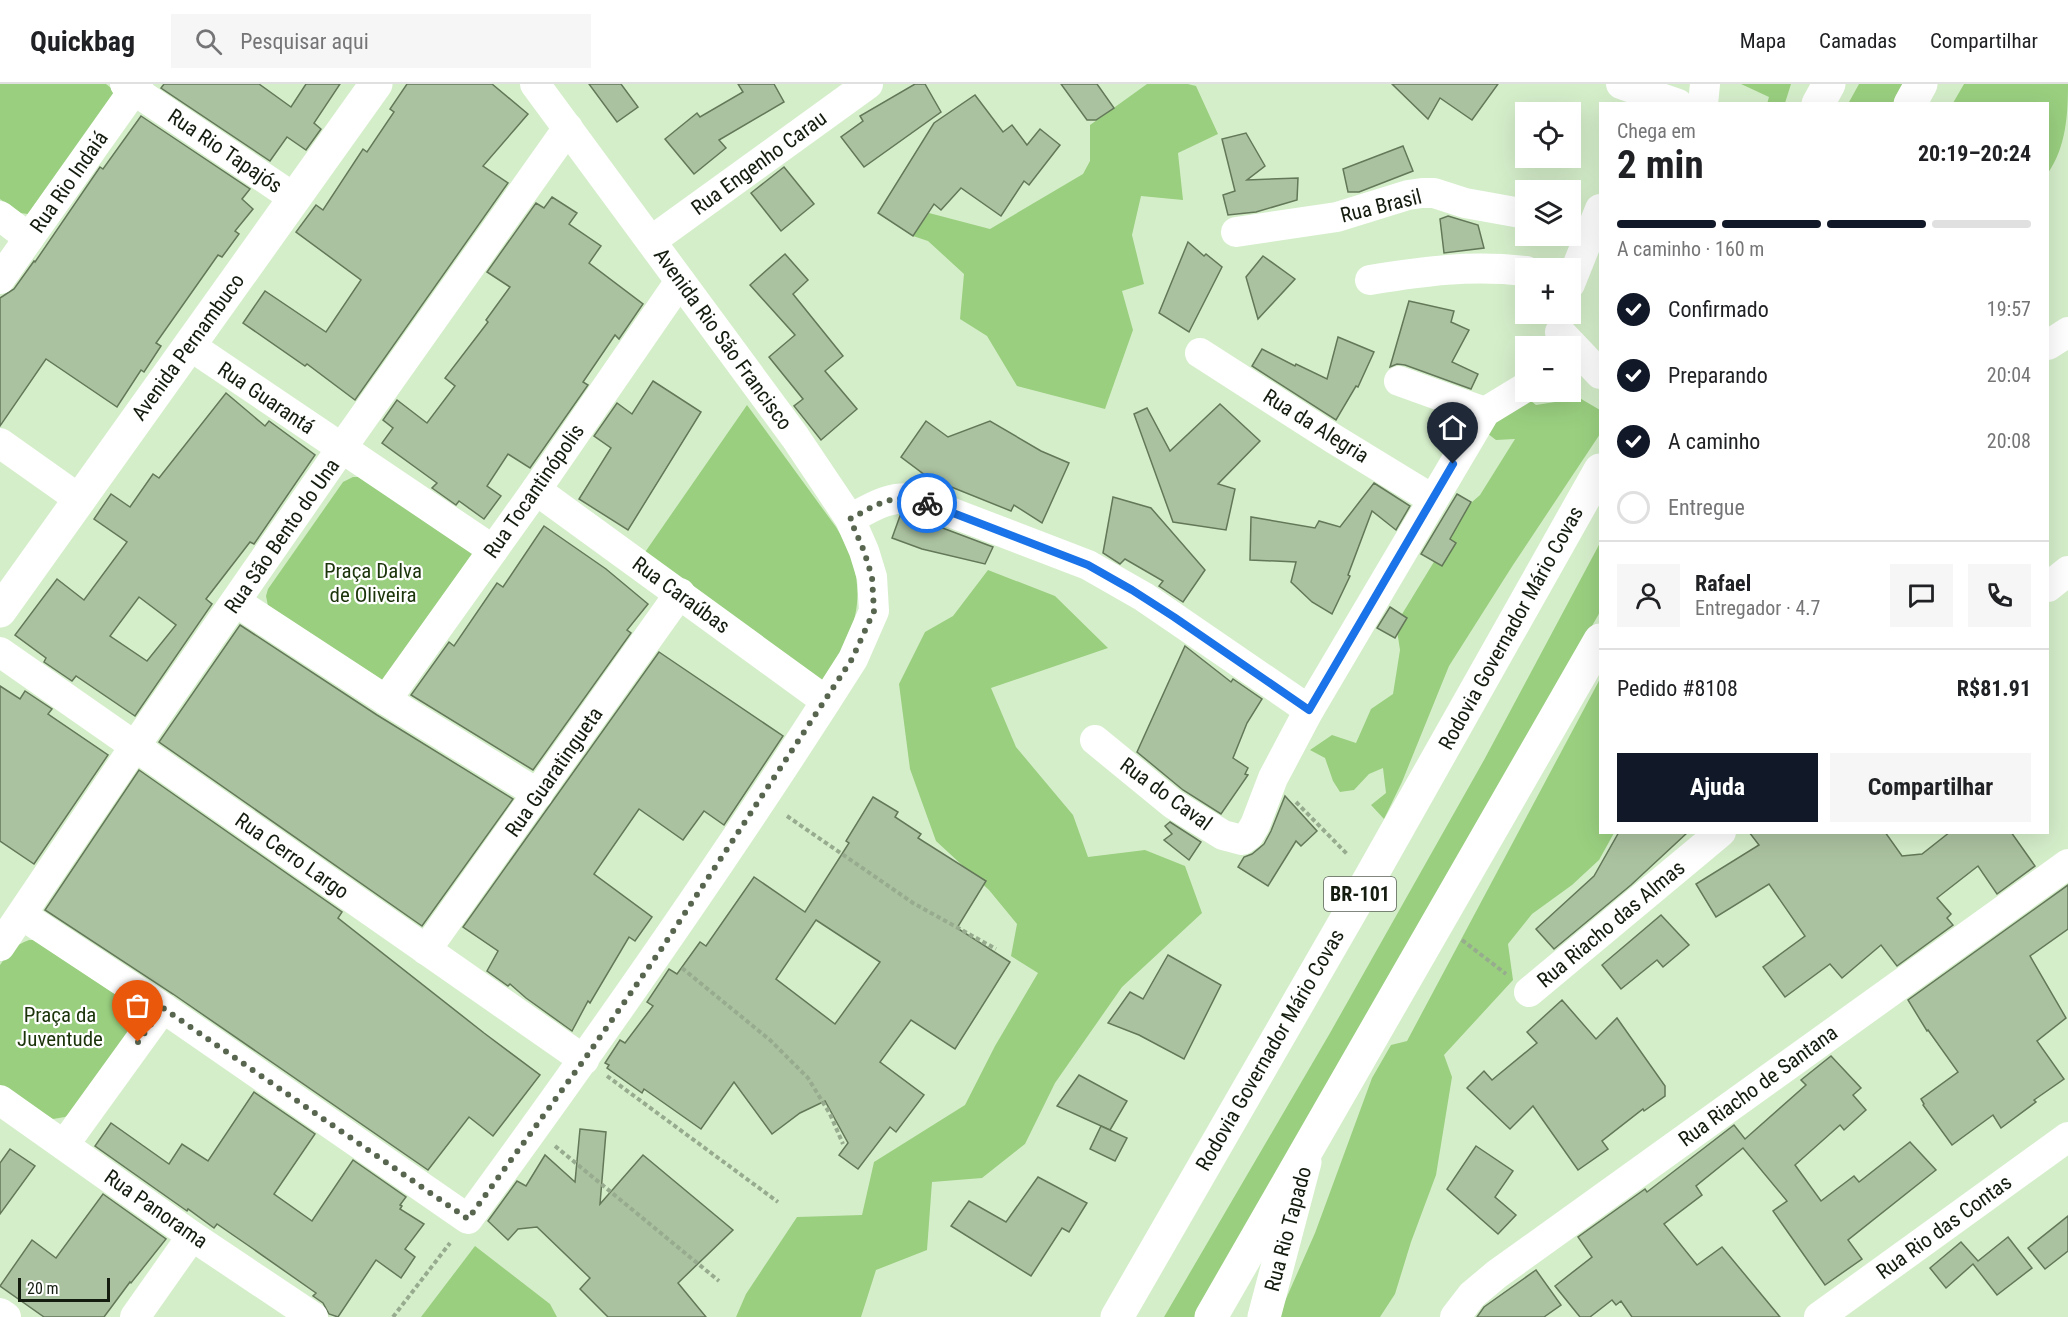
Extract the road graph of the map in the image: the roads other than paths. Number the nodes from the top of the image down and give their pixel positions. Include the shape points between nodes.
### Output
1 (376, 84) edge
2 (536, 84) edge
3 (868, 84) edge
4 (1621, 84) edge
5 (1705, 84) edge
6 (1829, 84) edge
7 (1921, 84) edge
8 (132, 86) edge
9 (1672, 102) edge
10 (1703, 102) edge
11 (1819, 102) edge
12 (1911, 102) edge
13 (568, 128) junction
14 (294, 198) junction
15 (1515, 212) edge
16 (0, 216) edge
17 (1589, 216) edge
18 (1236, 232) dead end
19 (29, 238) junction
20 (651, 241) junction
21 (1577, 258) edge
22 (1515, 270) edge
23 (0, 279) edge
24 (1370, 280) dead end
25 (680, 281) junction
26 (1560, 331) edge
27 (189, 345) junction
28 (1200, 353) dead end
29 (1599, 373) edge
30 (1399, 381) dead end
31 (1515, 394) edge
32 (1485, 412) junction
33 (0, 443) edge
34 (341, 449) junction
35 (1599, 472) edge
36 (536, 490) junction
37 (79, 499) junction
38 (1432, 499) junction
39 (850, 519) junction
40 (493, 550) junction
41 (2068, 571) edge
42 (2049, 586) edge
43 (680, 593) junction
44 (236, 602) junction
45 (0, 611) edge
46 (1599, 642) edge
47 (0, 652) edge
48 (386, 700) junction
49 (826, 701) junction
50 (1309, 710) junction
51 (1095, 740) dead end
52 (135, 746) junction
53 (538, 794) junction
54 (1719, 834) edge
55 (2068, 864) edge
56 (22, 915) junction
57 (0, 946) edge
58 (426, 950) junction
59 (1529, 992) road end
60 (163, 1008) junction
61 (596, 1068) junction
62 (0, 1100) edge
63 (2068, 1137) edge
64 (1311, 1142) junction
65 (64, 1145) junction
66 (192, 1236) junction
67 (0, 1313) edge
68 (1455, 1316) edge
69 (6, 1317) edge
70 (135, 1317) edge
71 (313, 1317) edge
72 (1117, 1317) edge
73 (1211, 1317) edge
74 (1264, 1317) edge
75 (1819, 1317) edge

1 - 14 main road, Avenida Pernambuco
2 - 13 street, Avenida Rio São Francisco
3 - 20 street, Rua Engenho Carau
4 - 9 street
5 - 10 street
6 - 11 main road
7 - 12 main road
8 - 14 street, Rua Rio Tapajós
8 - 19 street, Rua Rio Indaiá
13 - 20 street, Avenida Rio São Francisco
13 - 34 street, Rua São Bento do Una
14 - 27 main road, Avenida Pernambuco
15 - 18 street, Rua Brasil via 1422,193 1337,217
16 - 19 street
17 - 21 street
19 - 23 street, Rua Rio Indaiá
20 - 25 street, Avenida Rio São Francisco
22 - 24 street via 1429,270
25 - 36 street, Rua Tocantinópolis
25 - 39 street, Avenida Rio São Francisco
26 - 29 street
27 - 34 street, Rua Guarantá
27 - 37 main road, Avenida Pernambuco
28 - 38 street, Rua da Alegria
30 - 32 street
31 - 32 street
32 - 38 street
33 - 37 street
34 - 40 street, Rua Guarantá
34 - 44 street, Rua São Bento do Una
35 - 72 main road, Rodovia Governador Mário Covas / BR-101
36 - 40 street, Rua Tocantinópolis
36 - 43 street, Rua Caraúbas
37 - 45 main road, Avenida Pernambuco
38 - 50 street
39 - 49 street, Avenida Rio São Francisco via 872,577 874,611 852,659
39 - 50 street via 883,501 916,499 1088,565 1167,612
40 - 48 street, Rua Tocantinópolis
41 - 42 street
43 - 49 street, Rua Caraúbas
43 - 53 street, Rua Guaratingueta
44 - 48 street
44 - 52 street, Rua São Bento do Una
46 - 64 main road
47 - 52 street, Rua Cerro Largo
48 - 53 street
49 - 61 street via 660,951
50 - 51 street, Rua do Caval via 1273,778 1255,825 1242,840 1223,835 1173,804
52 - 56 street, Rua São Bento do Una
52 - 58 street, Rua Cerro Largo
53 - 58 street, Rua Guaratingueta
54 - 59 street, Rua Riacho das Almas
55 - 68 street, Rua Riacho de Santana via 1497,1274
56 - 57 street, Rua São Bento do Una
56 - 60 street
58 - 61 street, Rua Cerro Largo
60 - 61 street via 468,1219
60 - 65 street
62 - 65 street, Rua Panorama
63 - 75 street, Rua Rio das Contas
64 - 73 main road
64 - 74 main road, Rua Rio Tapado
65 - 66 street, Rua Panorama
66 - 70 street
66 - 71 street, Rua Panorama
67 - 69 street

